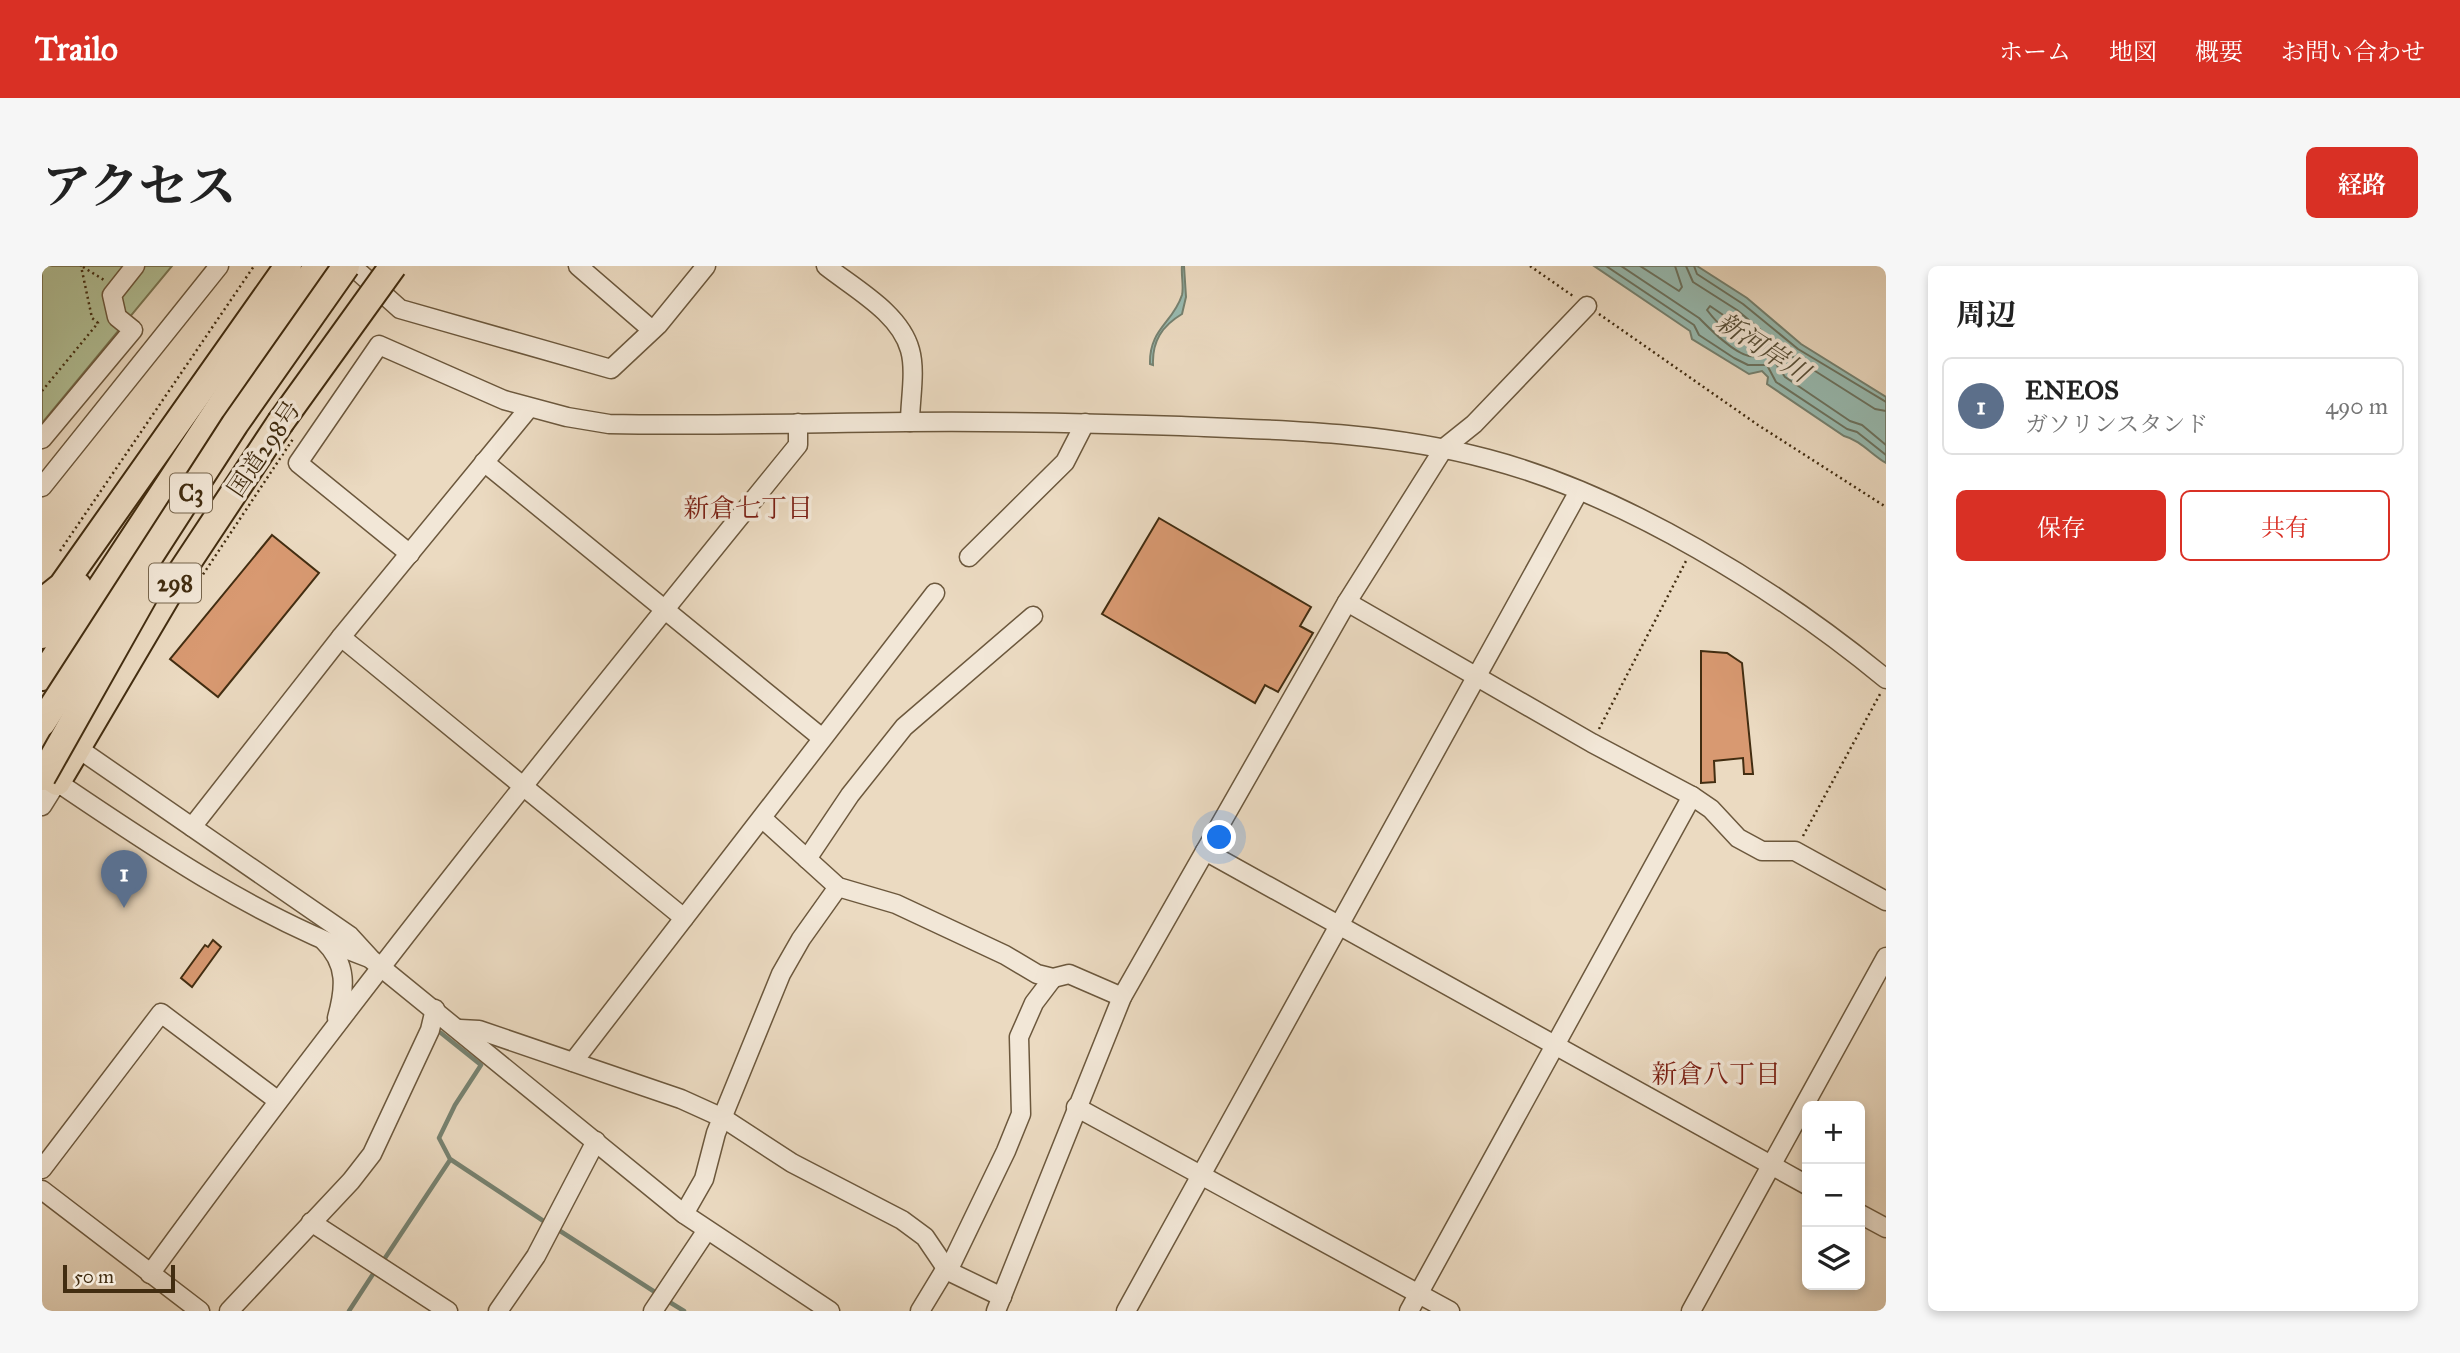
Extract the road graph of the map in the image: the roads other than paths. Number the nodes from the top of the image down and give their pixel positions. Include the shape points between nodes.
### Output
1 (135, 266) edge
2 (219, 266) edge
3 (266, 266) edge
4 (288, 266) edge
5 (318, 266) edge
6 (346, 266) edge
7 (352, 266) edge
8 (377, 266) edge
9 (393, 266) edge
10 (578, 266) edge
11 (706, 266) edge
12 (826, 266) edge
13 (1587, 306) road end
14 (652, 330) junction
15 (258, 349) junction
16 (529, 408) junction
17 (910, 422) junction
18 (280, 423) junction
19 (797, 423) junction
20 (1085, 423) junction
21 (235, 424) junction
22 (42, 439) edge
23 (1444, 448) junction
24 (484, 462) junction
25 (42, 486) edge
26 (1579, 491) junction
27 (410, 554) junction
28 (969, 557) dead end
29 (178, 577) junction
30 (934, 593) dead end
31 (42, 602) edge
32 (1347, 602) junction
33 (665, 609) junction
34 (1033, 616) dead end
35 (42, 635) edge
36 (341, 637) junction
37 (42, 677) edge
38 (1477, 678) junction
39 (1886, 681) edge
40 (42, 700) edge
41 (42, 725) edge
42 (822, 738) junction
43 (76, 747) junction
44 (47, 777) edge
45 (522, 786) junction
46 (1692, 796) junction
47 (42, 806) edge
48 (762, 818) junction
49 (192, 827) junction
50 (1205, 851) junction
51 (807, 859) junction
52 (838, 887) junction
53 (1886, 901) edge
54 (684, 918) junction
55 (1340, 925) junction
56 (317, 935) junction
57 (1886, 957) edge
58 (377, 963) junction
59 (1053, 978) junction
60 (1122, 997) junction
61 (435, 1009) junction
62 (337, 1022) junction
63 (460, 1029) junction
64 (1556, 1045) junction
65 (573, 1062) junction
66 (277, 1100) junction
67 (1076, 1107) junction
68 (723, 1118) junction
69 (596, 1141) junction
70 (1772, 1165) junction
71 (42, 1169) edge
72 (1202, 1174) junction
73 (1802, 1182) edge
74 (42, 1190) edge
75 (684, 1214) junction
76 (1865, 1217) edge
77 (311, 1222) junction
78 (1886, 1228) edge
79 (707, 1230) junction
80 (947, 1269) junction
81 (150, 1274) junction
82 (1419, 1294) junction
83 (999, 1304) edge
84 (200, 1311) edge
85 (229, 1311) edge
86 (448, 1311) edge
87 (498, 1311) edge
88 (653, 1311) edge
89 (830, 1311) edge
90 (920, 1311) edge
91 (1126, 1311) edge
92 (1409, 1311) edge
93 (1450, 1311) edge
94 (1691, 1311) edge

1 - 22 street via 112,295 117,317 133,330
2 - 25 street
3 - 31 highway
4 - 31 highway via 70,574
5 - 15 highway, C3
6 - 21 highway, C3, bridge
7 - 14 street via 400,309 611,369
8 - 18 highway, bridge via 323,344
9 - 18 highway, 国道298号 / 298, bridge
10 - 14 street
11 - 14 street
12 - 17 street via 894,321 903,334 911,353
13 - 23 street via 1474,424
15 - 35 highway
15 - 37 highway, C3
16 - 19 street via 610,424
16 - 24 street
16 - 27 street via 379,345 298,463
17 - 19 street
17 - 20 street
18 - 29 highway, 国道298号 / 298
19 - 33 street via 798,445
20 - 23 street via 1288,430
20 - 28 street via 1065,462
21 - 41 highway, C3, bridge
21 - 44 highway, bridge
23 - 26 street
23 - 32 street
24 - 27 street
24 - 33 street
26 - 38 street
26 - 39 street via 1779,598 1835,637
27 - 36 street
29 - 40 highway via 82,657
29 - 43 highway, 国道298号 / 298
30 - 42 street
32 - 38 street
32 - 50 street
33 - 42 street
33 - 45 street
34 - 51 street via 904,727
36 - 45 street
36 - 49 street
38 - 46 street
38 - 55 street
41 - 43 highway
42 - 48 street
43 - 44 highway, 国道298号 / 298
43 - 49 street
44 - 47 street
44 - 56 street via 202,879
45 - 54 street
45 - 58 street
46 - 53 street via 1738,838 1762,851 1795,851
46 - 64 street
48 - 51 street
48 - 54 street
49 - 58 street via 350,936
50 - 55 street
50 - 60 street
51 - 52 street
52 - 59 street via 896,904
52 - 68 street via 781,974
54 - 65 street
55 - 64 street
55 - 72 street
56 - 58 street
56 - 62 street via 342,968 344,989
57 - 70 street
58 - 61 street
58 - 62 street
59 - 60 street via 1069,974
59 - 80 street via 1034,1003 1019,1037 1021,1114
60 - 67 street
61 - 63 street
61 - 77 street via 430,1030 372,1154
62 - 66 street
63 - 65 street via 479,1030
63 - 69 street
64 - 70 street
64 - 82 street
65 - 68 street
66 - 71 street via 161,1013
66 - 81 street
67 - 72 street
67 - 83 street
68 - 75 street via 704,1179
68 - 80 street via 792,1163 902,1220 925,1237
69 - 75 street
69 - 87 street via 536,1256
70 - 73 street
70 - 94 street
72 - 82 street
72 - 91 street
74 - 81 street
75 - 79 street
76 - 78 street
77 - 85 street
77 - 86 street
79 - 88 street
79 - 89 street
80 - 83 street
80 - 90 street
81 - 84 street
82 - 92 street
82 - 93 street

